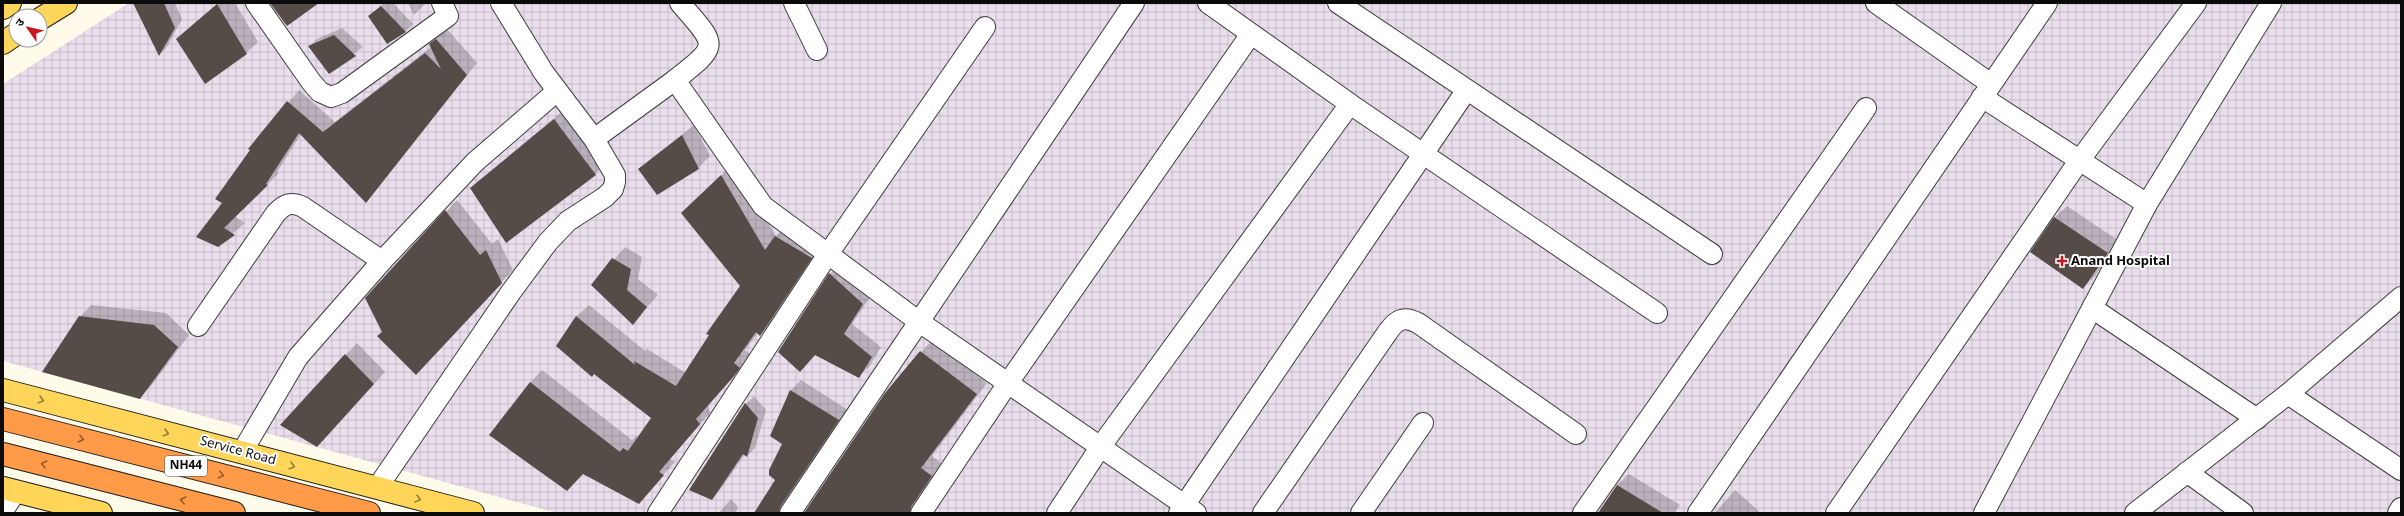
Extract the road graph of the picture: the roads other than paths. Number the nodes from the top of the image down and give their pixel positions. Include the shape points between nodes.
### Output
1 (10, 3) edge
2 (66, 3) edge
3 (256, 3) edge
4 (442, 3) edge
5 (501, 3) edge
6 (680, 3) edge
7 (794, 3) edge
8 (1134, 3) edge
9 (1208, 3) edge
10 (1338, 3) edge
11 (1876, 3) edge
12 (2047, 3) edge
13 (2196, 3) edge
14 (2271, 3) edge
15 (3, 8) edge
16 (48, 14) edge
17 (985, 28) dead end
18 (1251, 34) junction
19 (817, 50) dead end
20 (675, 80) junction
21 (1987, 90) junction
22 (557, 91) junction
23 (1466, 91) junction
24 (1350, 104) junction
25 (1866, 108) dead end
26 (594, 139) junction
27 (1424, 154) junction
28 (2079, 161) junction
29 (2147, 204) junction
30 (828, 254) junction
31 (1712, 254) dead end
32 (382, 261) junction
33 (2401, 297) edge
34 (2092, 308) junction
35 (1657, 313) dead end
36 (918, 321) junction
37 (198, 326) dead end
38 (1008, 384) junction
39 (3, 390) edge
40 (2288, 394) junction
41 (3, 419) edge
42 (2257, 419) junction
43 (1423, 423) dead end
44 (1576, 434) dead end
45 (1101, 446) junction
46 (242, 452) junction
47 (3, 454) edge
48 (2401, 470) edge
49 (2187, 472) junction
50 (377, 488) junction
51 (9, 490) edge
52 (2401, 508) edge
53 (1186, 510) edge
54 (3, 511) edge
55 (101, 513) edge
56 (234, 513) edge
57 (369, 513) edge
58 (473, 513) edge
59 (658, 513) edge
60 (790, 513) edge
61 (922, 513) edge
62 (1057, 513) edge
63 (1262, 513) edge
64 (1361, 513) edge
65 (1583, 513) edge
66 (1698, 513) edge
67 (1836, 513) edge
68 (1984, 513) edge
69 (2135, 513) edge
70 (2243, 513) edge
71 (2398, 513) edge

1 - 15 main road
2 - 16 main road
3 - 4 street via 312,83 320,92 332,97 342,93 448,16
5 - 22 street
6 - 20 street via 704,30 709,45 701,60
7 - 19 street
8 - 36 street
9 - 18 street
10 - 23 street
11 - 21 street
12 - 21 street
13 - 28 street
14 - 29 street
17 - 30 street
18 - 24 street
18 - 38 street
20 - 26 street
20 - 30 street via 763,206
21 - 28 street
21 - 66 street
22 - 26 street
22 - 32 street via 475,162
23 - 27 street
23 - 31 street
24 - 27 street
24 - 45 street
25 - 65 street
26 - 50 street via 615,175 613,189 568,221 548,242
27 - 35 street
27 - 53 street
28 - 29 street
28 - 67 street
29 - 34 street
30 - 36 street
30 - 59 street
32 - 37 street via 303,206 286,204 276,213
32 - 46 street via 298,357
33 - 40 street
34 - 42 street
34 - 68 street
36 - 38 street
36 - 60 street
38 - 45 street
38 - 61 street
39 -> 46 main road, Service Road
40 - 42 street
40 - 48 street
41 -> 57 highway, NH44
42 - 49 street
43 - 64 street
44 - 63 street via 1418,323 1405,318 1400,319 1390,328
45 - 53 street
45 - 62 street
46 -> 50 main road, Service Road
56 -> 47 highway, NH44
49 - 69 street
49 - 70 street
50 -> 58 main road, Service Road
51 - 54 street
51 - 55 main road
52 - 71 street

